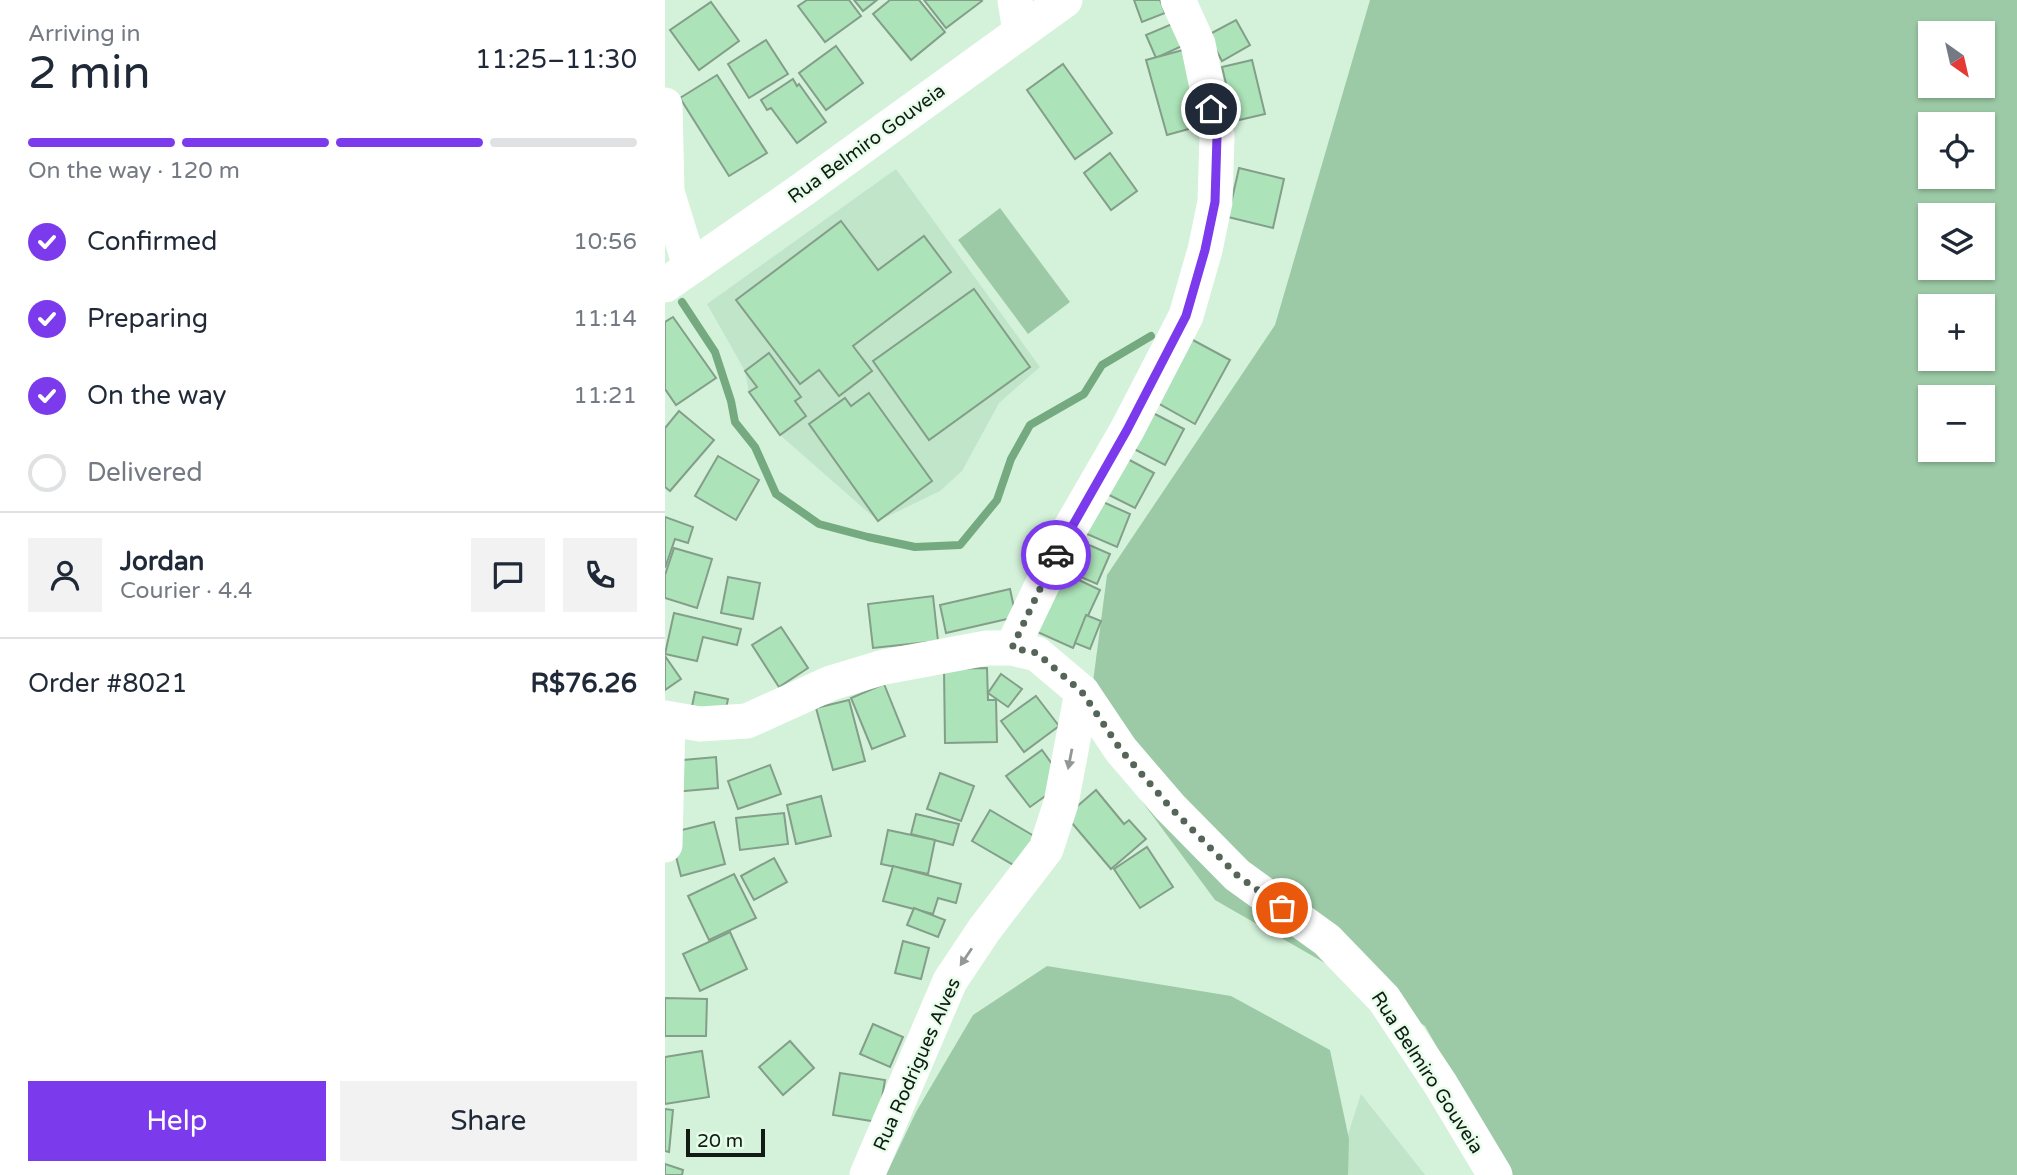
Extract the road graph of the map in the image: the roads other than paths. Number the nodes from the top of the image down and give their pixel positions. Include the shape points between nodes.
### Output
1 (1065, 0) edge
2 (1178, 0) edge
3 (1017, 16) edge
4 (665, 105) edge
5 (678, 275) edge
6 (1012, 648) junction
7 (1082, 692) junction
8 (667, 719) edge
9 (665, 845) edge
10 (867, 1175) edge
11 (1495, 1175) edge

1 - 3 street, Rua Belmiro Gouveia
2 - 6 street via 1198,44 1217,136 1215,202 1205,250 1186,316 1063,541
3 - 5 street, Rua Belmiro Gouveia via 802,190
4 - 5 street via 667,192
6 - 7 street, Rua Belmiro Gouveia via 1037,653
6 - 8 street, Rua Belmiro Gouveia via 987,648 884,667 831,683 747,720 700,724
7 -> 10 street, Rua Rodrigues Alves via 1061,803 1046,849 950,981
7 - 11 street, Rua Belmiro Gouveia via 1121,750 1179,817 1237,875 1327,940 1384,999
8 - 9 street

